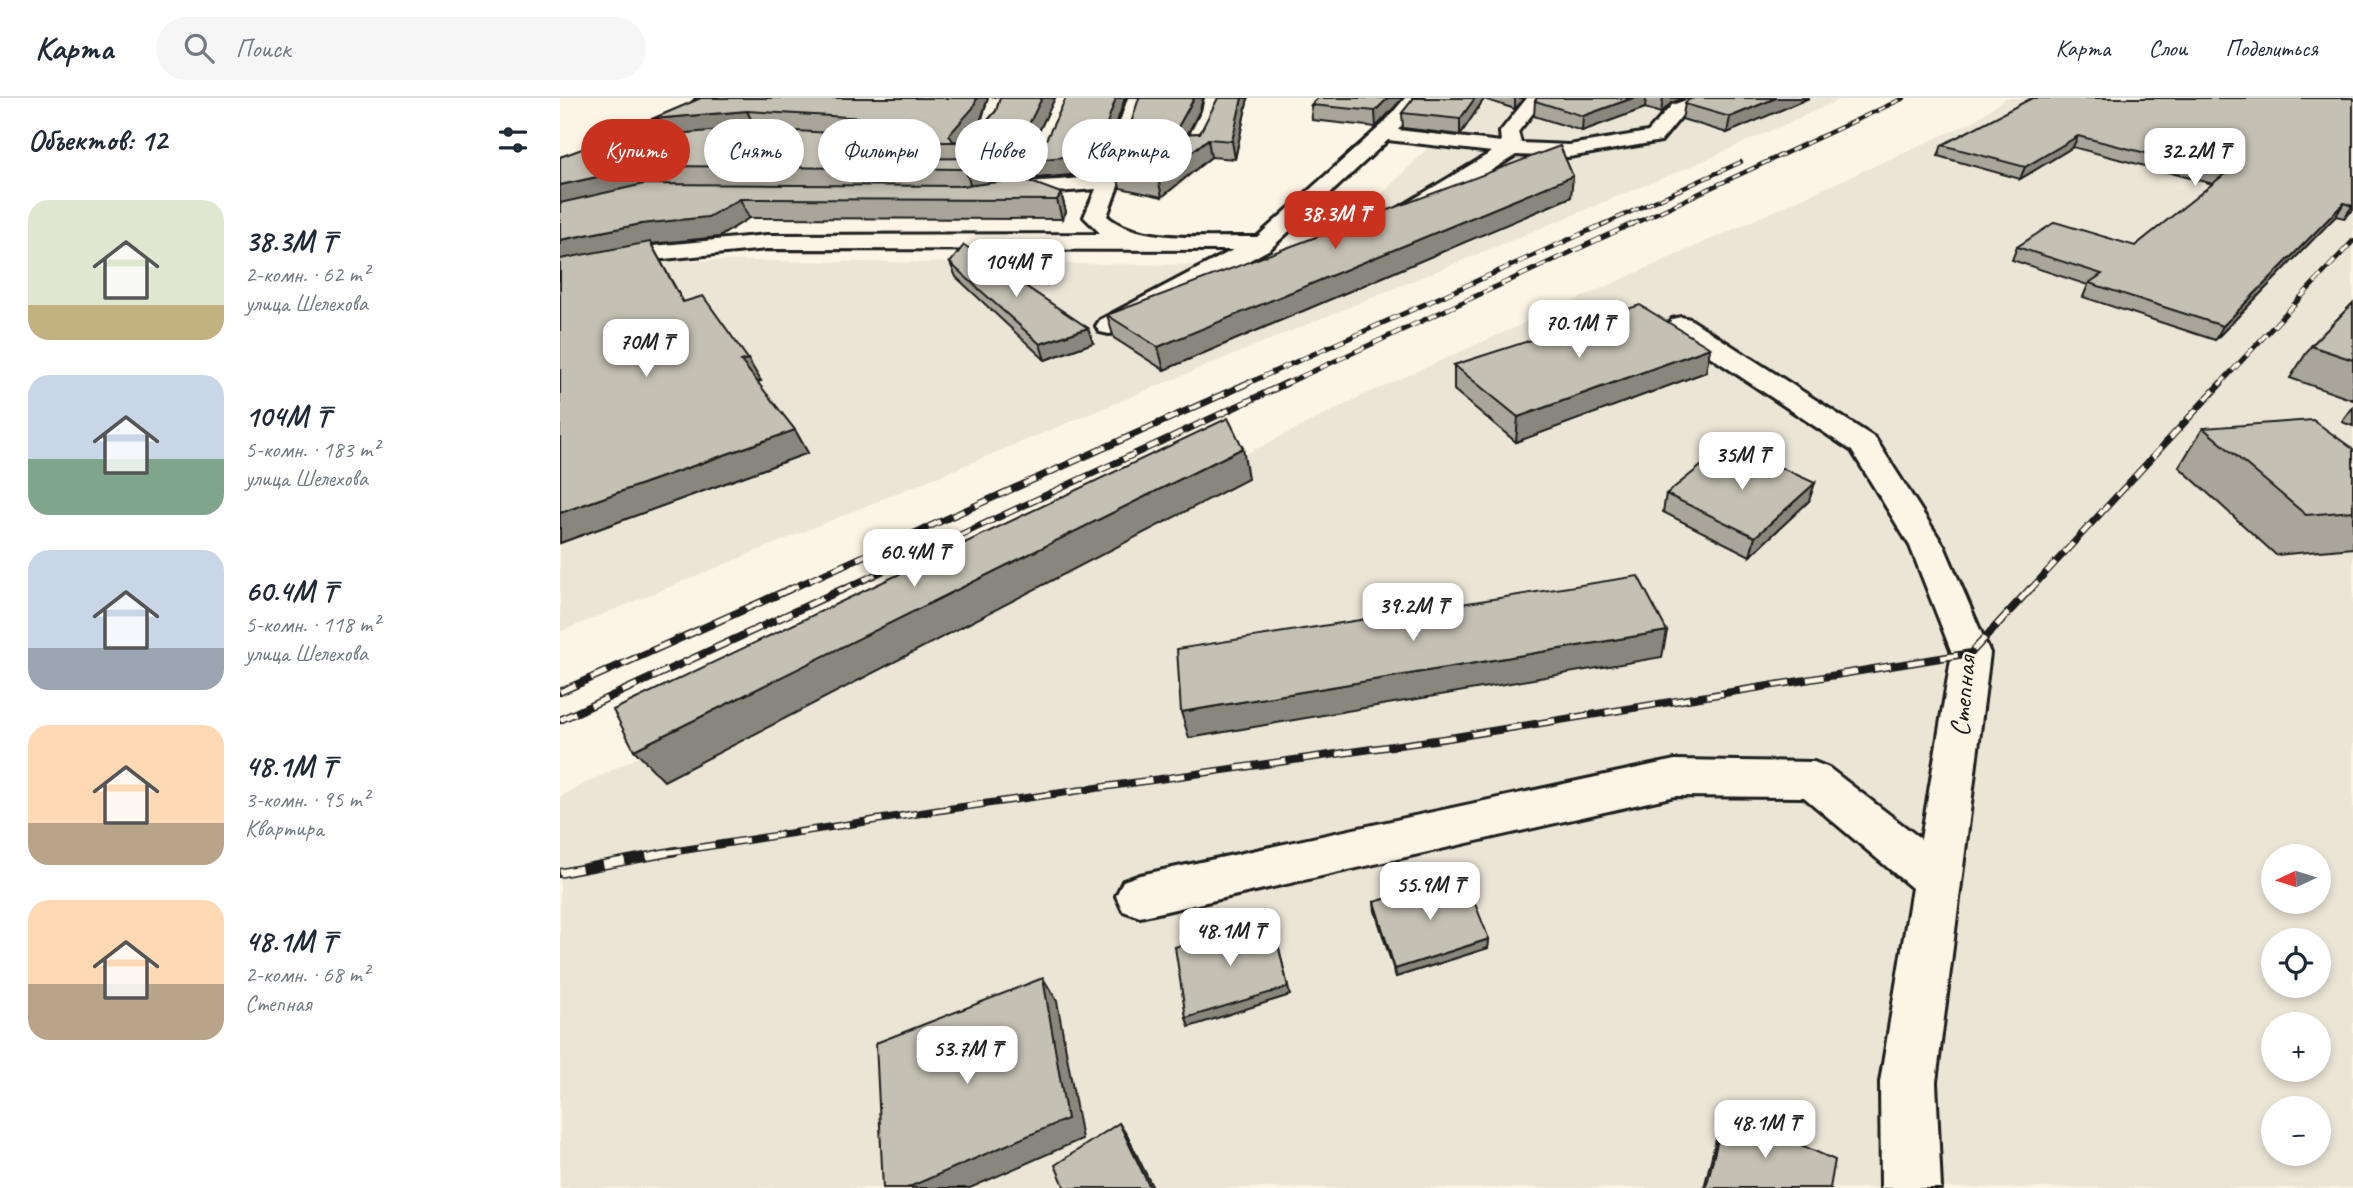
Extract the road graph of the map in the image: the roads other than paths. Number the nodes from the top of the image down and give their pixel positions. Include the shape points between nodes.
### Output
1 (708, 98) edge
2 (998, 98) edge
3 (1137, 98) edge
4 (1214, 98) edge
5 (1415, 98) edge
6 (1536, 98) edge
7 (1709, 98) edge
8 (674, 119) edge
9 (991, 119) edge
10 (1130, 119) edge
11 (1384, 134) junction
12 (1194, 146) edge
13 (1512, 149) junction
14 (581, 158) edge
15 (560, 164) edge
16 (955, 168) edge
17 (949, 169) edge
18 (1026, 182) edge
19 (1091, 182) edge
20 (1109, 182) edge
21 (1031, 188) junction
22 (971, 197) edge
23 (1095, 217) junction
24 (1400, 217) edge
25 (1139, 241) junction
26 (1262, 244) junction
27 (560, 272) edge
28 (1681, 325) dead end
29 (1110, 326) edge
30 (1938, 881) junction
31 (1140, 895) dead end
32 (1911, 1188) edge

1 - 8 street
2 - 9 street
3 - 10 street
4 - 12 street
5 - 11 street
6 - 13 street via 1509,132
7 - 13 street via 1678,109 1654,137 1569,151
11 - 13 street
11 - 26 street
13 - 24 street
14 - 15 street
16 - 17 street
18 - 21 street
19 - 21 street
20 - 23 street
21 - 22 street
21 - 23 street via 1077,205
23 - 25 street via 1108,229
25 - 26 street
25 - 27 street via 766,242 653,253
26 - 29 street
28 - 30 street, Степная via 1864,445 1927,546 1971,653
30 - 31 street via 1814,780 1675,778
30 - 32 street, Степная via 1908,1082

